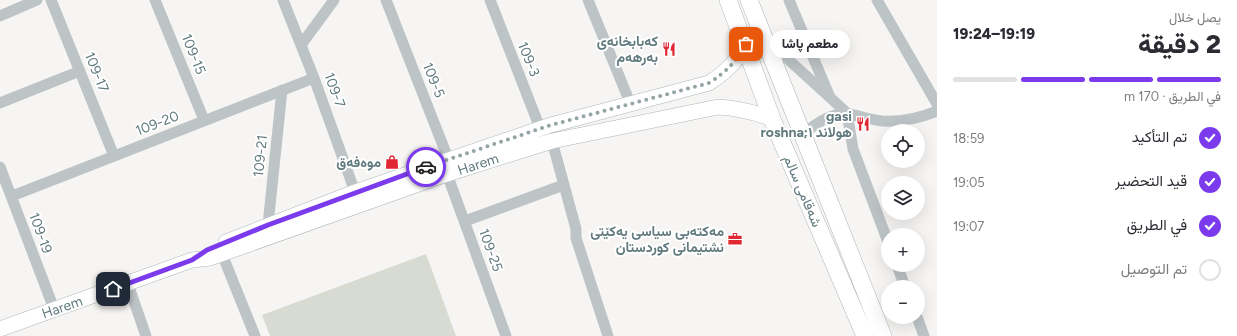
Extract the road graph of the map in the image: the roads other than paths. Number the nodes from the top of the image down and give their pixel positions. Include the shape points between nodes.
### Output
1 (36, 0) edge
2 (51, 0) edge
3 (155, 0) edge
4 (282, 0) edge
5 (334, 0) edge
6 (386, 0) edge
7 (490, 0) edge
8 (588, 0) edge
9 (728, 0) edge
10 (749, 0) edge
11 (789, 0) edge
12 (877, 0) edge
13 (0, 16) edge
14 (765, 38) junction
15 (746, 44) junction
16 (301, 45) junction
17 (80, 70) junction
18 (314, 78) junction
19 (282, 90) junction
20 (831, 99) junction
21 (0, 103) edge
22 (937, 104) edge
23 (631, 105) junction
24 (937, 111) edge
25 (847, 113) junction
26 (772, 119) junction
27 (204, 120) junction
28 (546, 126) junction
29 (802, 136) junction
30 (548, 142) junction
31 (114, 156) junction
32 (0, 167) edge
33 (450, 168) junction
34 (558, 187) junction
35 (355, 192) junction
36 (12, 196) junction
37 (464, 221) junction
38 (268, 225) junction
39 (883, 228) edge
40 (576, 238) junction
41 (222, 254) junction
42 (192, 260) junction
43 (128, 284) junction
44 (54, 310) junction
45 (920, 324) edge
46 (0, 329) edge
47 (146, 336) edge
48 (254, 336) edge
49 (506, 336) edge
50 (608, 336) edge
51 (865, 336) edge
52 (883, 336) edge
53 (924, 336) edge

1 - 13 street
2 - 17 street, 109-17
3 - 27 street, 109-15
4 - 16 street, 109-7
5 - 16 street
6 - 33 street, 109-5
7 - 28 street, 109-3
8 - 23 street
9 - 15 main road, شەقامی سالم
10 - 14 main road, شەقامی سالم
11 - 20 street
12 - 22 street
14 - 20 street
14 - 29 main road, شەقامی سالم
15 - 23 street, Harem via 733,65 709,83
15 - 26 main road, شەقامی سالم
16 - 18 street, 109-7
17 - 21 street
17 - 31 street, 109-17
18 - 19 street, 109-20
18 - 35 street, 109-7
19 - 27 street, 109-20
19 - 38 street, 109-21
20 - 25 street
23 - 28 street, Harem
24 - 25 street via 897,121 882,121
25 - 29 street via 827,118
25 - 39 street via 850,140
26 - 30 street, Harem via 737,108 718,107
26 - 51 main road, شەقامی سالم
27 - 31 street, 109-20
28 - 30 street
28 - 33 street, Harem
29 - 52 main road, شەقامی سالم
30 - 33 street, Harem
30 - 34 street
30 - 40 street via 576,229
31 - 36 street, 109-20
32 - 36 street, 109-19
33 - 35 street, Harem
33 - 37 street, 109-25
33 - 41 street, Harem
34 - 37 street
34 - 40 street
35 - 38 street, Harem
36 - 44 street, 109-19
37 - 49 street, 109-25
38 - 42 street, Harem via 207,250
40 - 50 street
41 - 42 street, Harem via 204,260
41 - 48 street
42 - 43 street, Harem
43 - 44 street, Harem
43 - 47 street
44 - 46 street, Harem
45 - 53 street

